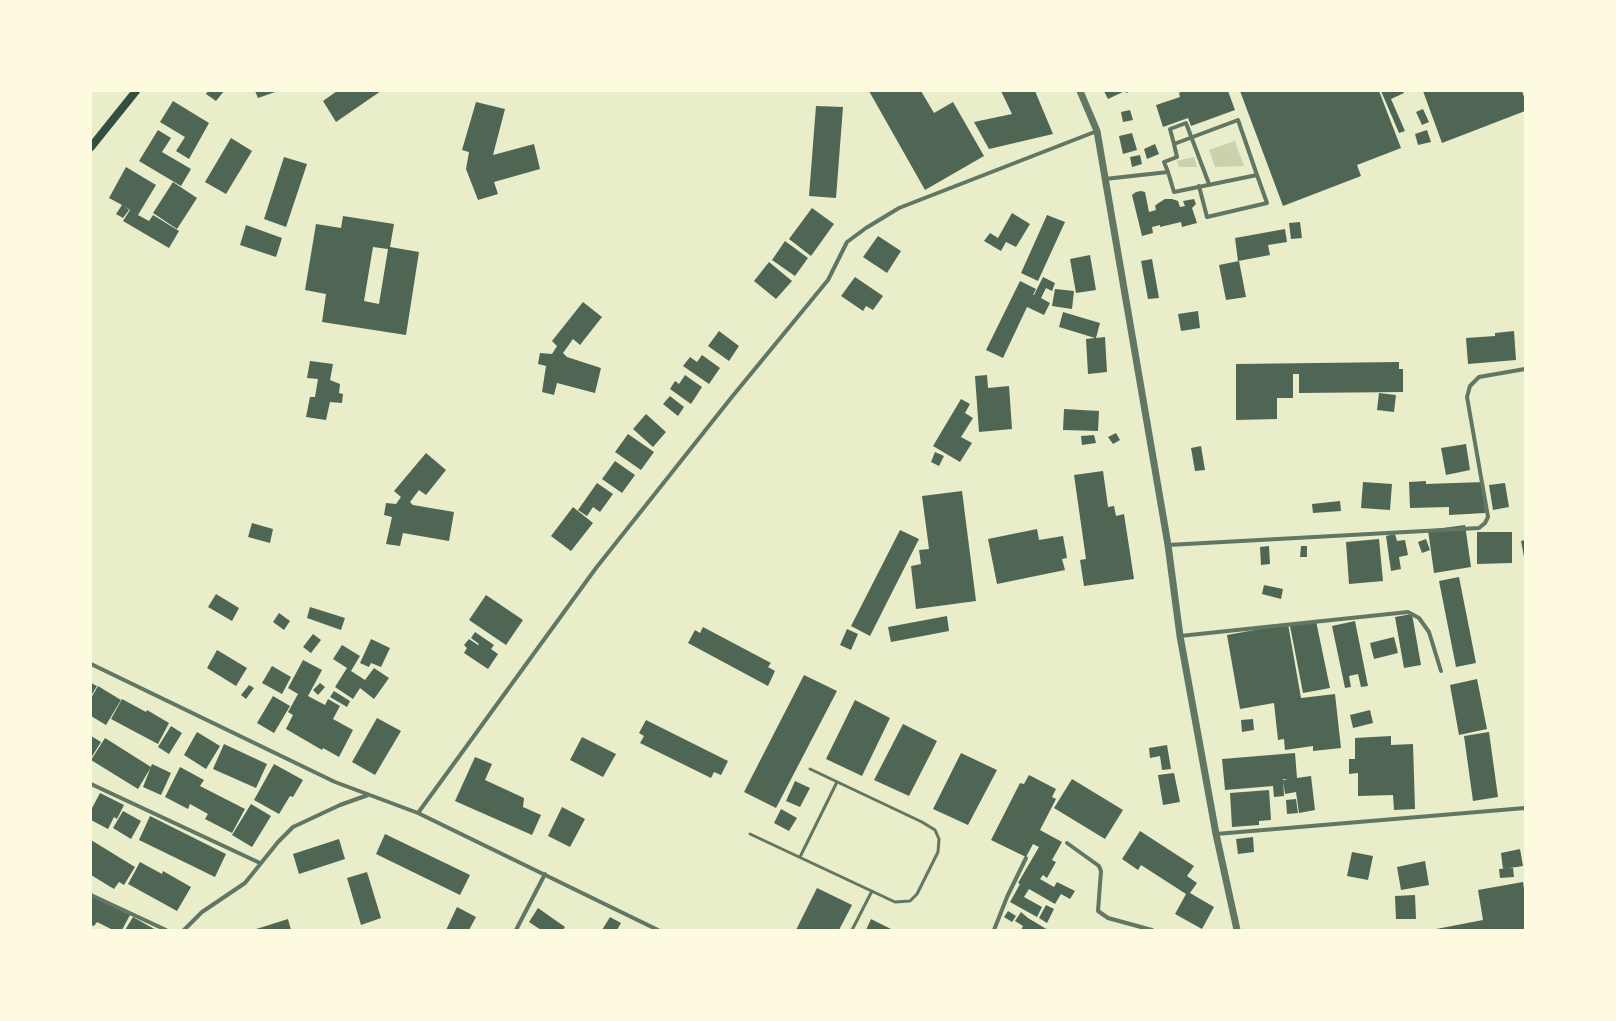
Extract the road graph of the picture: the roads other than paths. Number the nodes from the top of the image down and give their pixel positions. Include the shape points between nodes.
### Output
1 (136, 91) edge
2 (1080, 91) edge
3 (1097, 131) junction
4 (98, 137) junction
5 (1192, 137) junction
6 (91, 143) edge
7 (1174, 144) junction
8 (91, 147) edge
9 (1168, 172) junction
10 (1257, 175) junction
11 (1105, 179) junction
12 (1210, 184) junction
13 (1199, 186) junction
14 (1525, 368) edge
15 (1168, 545) junction
16 (1180, 636) junction
17 (91, 664) edge
18 (1441, 671) dead end
19 (810, 769) dead end
20 (837, 782) junction
21 (91, 784) edge
22 (368, 795) junction
23 (1525, 808) edge
24 (418, 813) junction
25 (750, 834) dead end
26 (1216, 834) junction
27 (1067, 842) dead end
28 (800, 857) junction
29 (1026, 858) dead end
30 (260, 864) junction
31 (545, 874) junction
32 (872, 891) junction
33 (91, 895) edge
34 (166, 930) edge
35 (184, 930) edge
36 (516, 930) edge
37 (658, 930) edge
38 (852, 930) edge
39 (994, 930) edge
40 (1152, 930) edge
41 (1237, 930) edge

1 - 4 main road
2 - 3 street
3 - 11 street
3 - 24 street via 899,208 847,242 828,280 596,568
4 - 6 main road
4 - 8 main road
5 - 7 street
5 - 7 street via 1186,123 1170,129
5 - 10 street via 1238,120
5 - 12 street
7 - 9 street via 1178,157 1164,162
9 - 11 street
9 - 13 street via 1174,192
10 - 12 street
10 - 13 street via 1267,203 1207,217
11 - 15 street
12 - 13 street
14 - 15 street via 1479,377 1470,386 1467,397 1488,517 1479,528
15 - 16 street
16 - 18 street via 1408,612 1419,618 1429,632
16 - 26 street
17 - 22 street via 335,782
19 - 20 lane
20 - 28 lane
20 - 32 lane via 922,822 935,830 939,839 938,852 917,894 910,901 895,902
21 - 30 street
22 - 24 street
22 - 30 street via 293,827
23 - 26 street
24 - 31 street
25 - 28 lane
26 - 41 street
27 - 40 street via 1099,866 1101,871 1098,911 1108,918
28 - 32 lane
29 - 39 street
30 - 35 street via 245,883 202,912
31 - 36 street
31 - 37 street
32 - 38 lane
33 - 34 street

